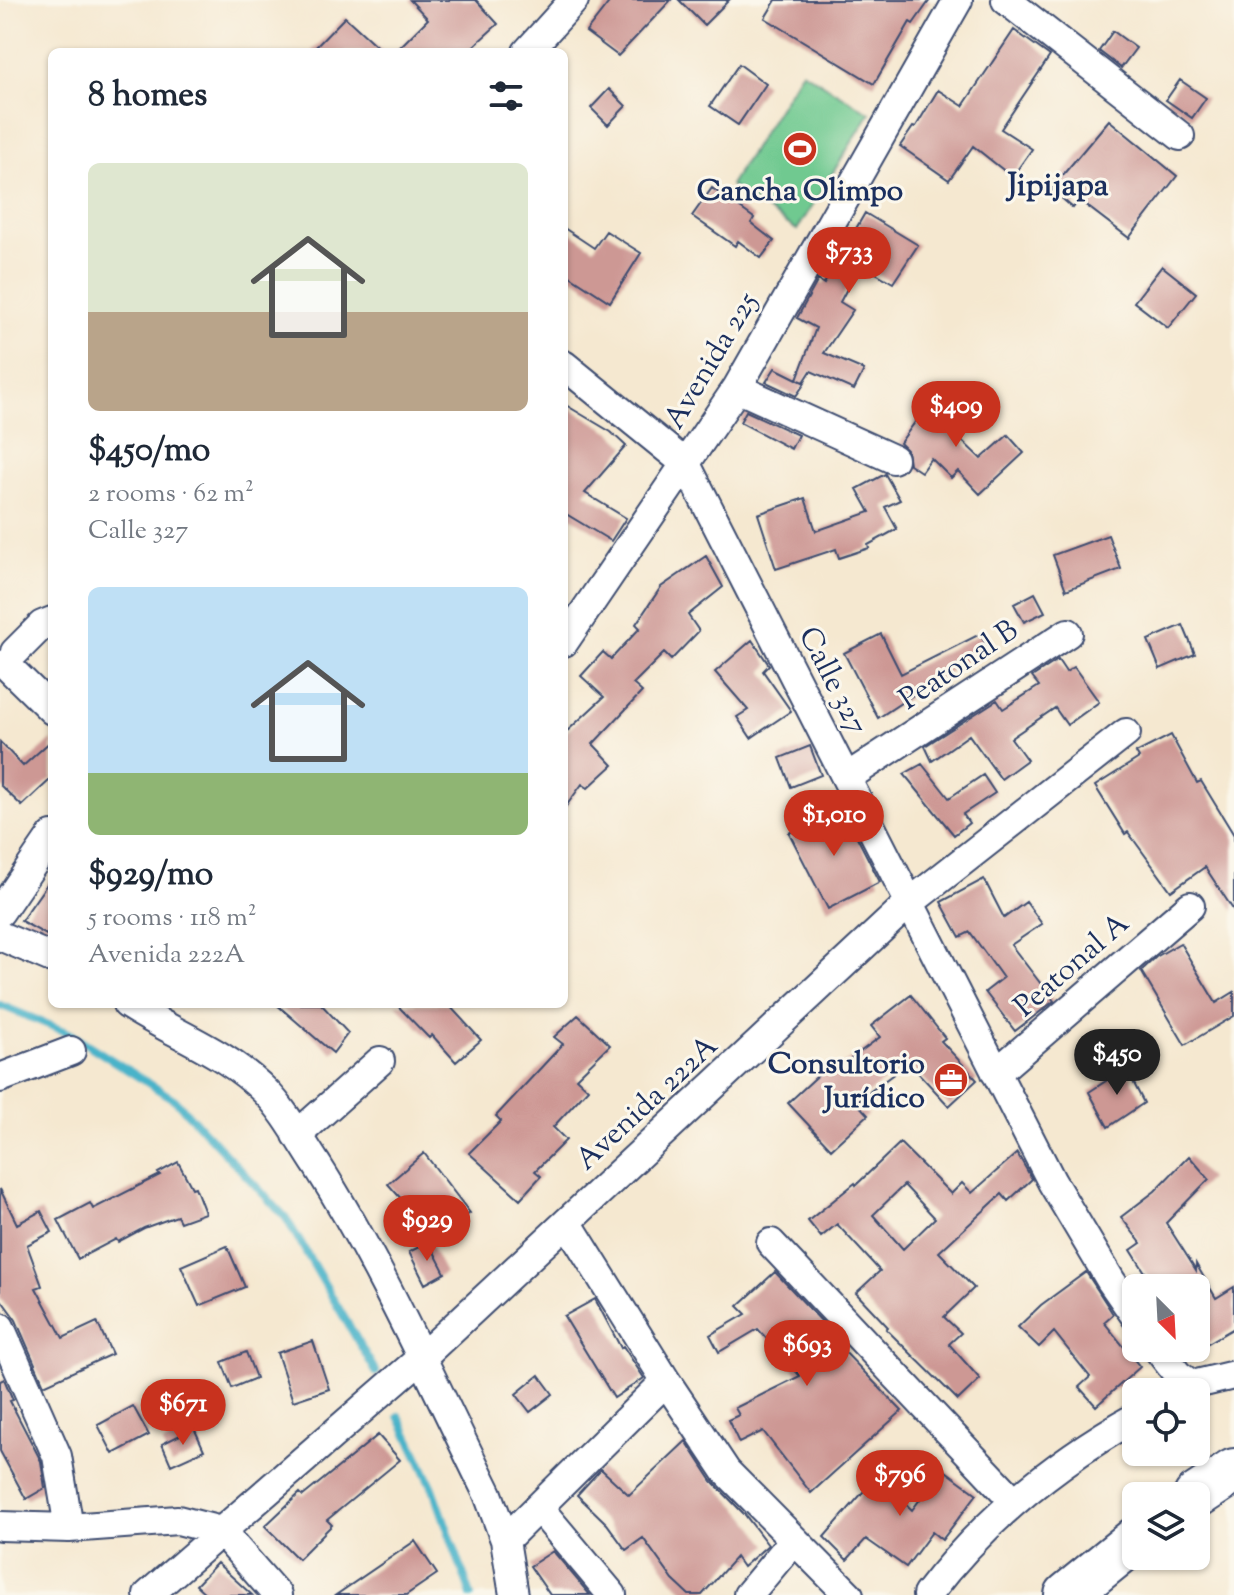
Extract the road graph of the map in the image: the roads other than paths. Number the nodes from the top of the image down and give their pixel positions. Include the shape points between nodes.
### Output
1 (574, 0) edge
2 (958, 0) edge
3 (1006, 0) edge
4 (531, 48) edge
5 (1180, 136) dead end
6 (568, 368) edge
7 (737, 388) junction
8 (893, 459) dead end
9 (686, 464) junction
10 (48, 623) edge
11 (1068, 633) dead end
12 (568, 636) edge
13 (5, 656) edge
14 (48, 705) edge
15 (1126, 733) dead end
16 (846, 778) junction
17 (48, 842) edge
18 (908, 904) junction
19 (1190, 906) dead end
20 (0, 912) edge
21 (0, 936) edge
22 (48, 956) edge
23 (133, 1008) edge
24 (71, 1051) dead end
25 (380, 1061) dead end
26 (996, 1073) junction
27 (0, 1078) edge
28 (297, 1135) junction
29 (567, 1222) junction
30 (771, 1243) dead end
31 (1122, 1297) edge
32 (0, 1327) edge
33 (421, 1358) junction
34 (1234, 1375) edge
35 (666, 1381) junction
36 (1210, 1381) edge
37 (1122, 1427) edge
38 (1234, 1471) edge
39 (1210, 1487) edge
40 (1014, 1501) junction
41 (539, 1508) junction
42 (0, 1526) edge
43 (69, 1528) junction
44 (221, 1531) junction
45 (505, 1540) junction
46 (793, 1541) junction
47 (1122, 1550) edge
48 (148, 1595) edge
49 (277, 1595) edge
50 (514, 1595) edge
51 (612, 1595) edge
52 (748, 1595) edge
53 (849, 1595) edge
54 (927, 1595) edge
55 (1067, 1595) edge

1 - 4 street
2 - 7 street, Avenida 225
3 - 5 street
6 - 9 street, Calle 327
7 - 8 street
7 - 9 street, Avenida 225
9 - 12 street, Avenida 225
9 - 16 street, Calle 327
10 - 13 street
11 - 16 street, Peatonal B
13 - 14 street
15 - 18 street, Avenida 222A
16 - 18 street, Calle 327
17 - 20 street
18 - 26 street, Calle 327
18 - 29 street, Avenida 222A
19 - 26 street, Peatonal A
21 - 22 street
23 - 28 street via 227,1058 266,1092
24 - 27 street
25 - 28 street
26 - 31 street, Calle 327 via 1052,1182
28 - 33 street via 344,1207
29 - 33 street, Avenida 222A
29 - 35 street
30 - 40 street
32 - 43 street via 57,1456
33 - 44 street, Avenida 222A
33 - 45 street
34 - 36 street
35 - 41 street
35 - 46 street via 726,1471
37 - 40 street
38 - 39 main road
40 - 54 street
41 - 45 street
41 - 51 street
42 - 43 street
43 - 44 street via 178,1520
44 - 48 street, Avenida 222A
44 - 49 street
45 - 50 street
46 - 52 street
46 - 53 street
47 - 55 main road

